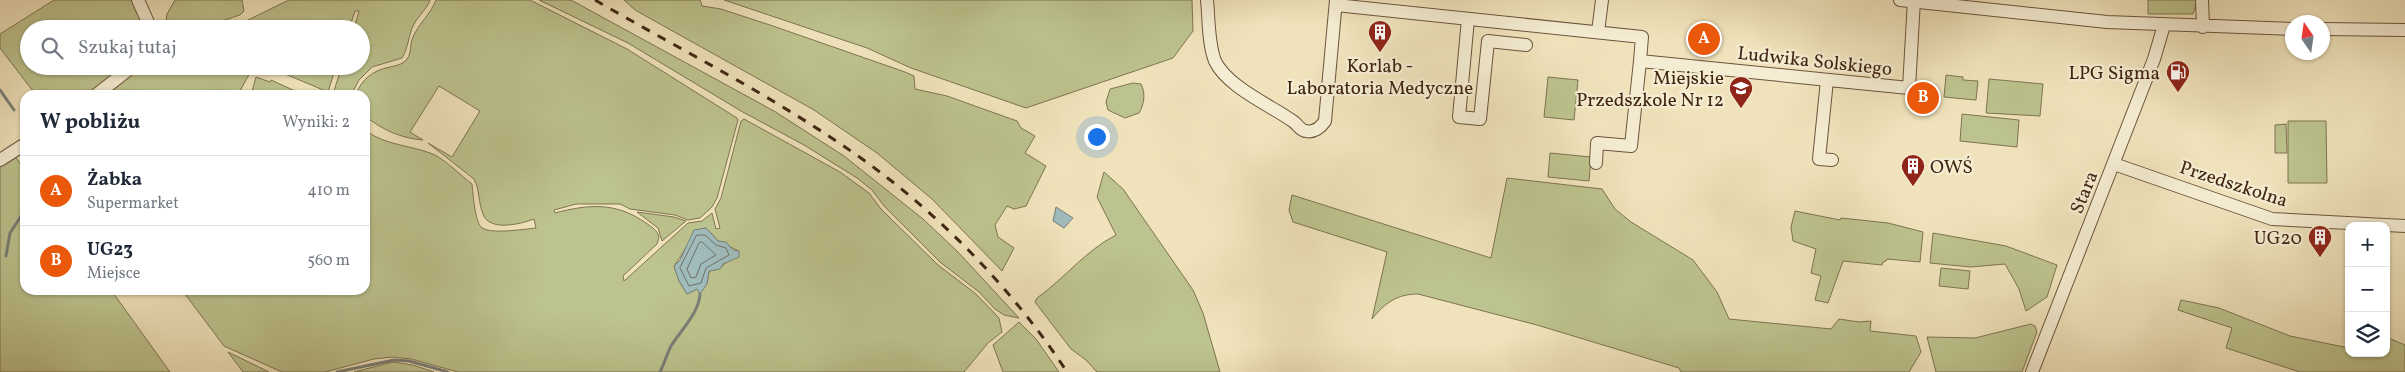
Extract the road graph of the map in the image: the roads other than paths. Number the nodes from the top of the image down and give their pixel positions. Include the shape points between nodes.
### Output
1 (138, 0) edge
2 (1207, 0) edge
3 (1602, 0) edge
4 (1900, 0) edge
5 (2202, 0) edge
6 (1914, 1) edge
7 (1336, 2) edge
8 (1468, 19) junction
9 (147, 20) edge
10 (2164, 25) junction
11 (2203, 27) junction
12 (2285, 28) edge
13 (2330, 29) edge
14 (2405, 30) edge
15 (1598, 32) junction
16 (1526, 46) dead end
17 (1640, 61) junction
18 (122, 75) edge
19 (1827, 80) junction
20 (102, 90) edge
21 (20, 147) edge
22 (0, 160) edge
23 (1832, 160) dead end
24 (1596, 163) dead end
25 (2114, 164) junction
26 (2405, 226) edge
27 (2032, 372) edge

1 - 9 street
2 - 7 street via 1212,51 1221,71 1304,131 1314,131 1325,121
3 - 15 street
4 - 6 street
5 - 11 street
6 - 10 street
6 - 19 street, Ludwika Solskiego via 1909,88
7 - 8 street
8 - 15 street
8 - 16 street via 1459,117 1480,119 1488,42
10 - 11 street
10 - 25 street, Stara
11 - 12 street
13 - 14 street
15 - 17 street via 1642,36
17 - 19 street, Ludwika Solskiego
17 - 24 street via 1631,146 1597,142
18 - 20 street
19 - 23 street via 1819,159
21 - 22 street
25 - 26 street, Przedszkolna via 2272,219
25 - 27 street, Stara

